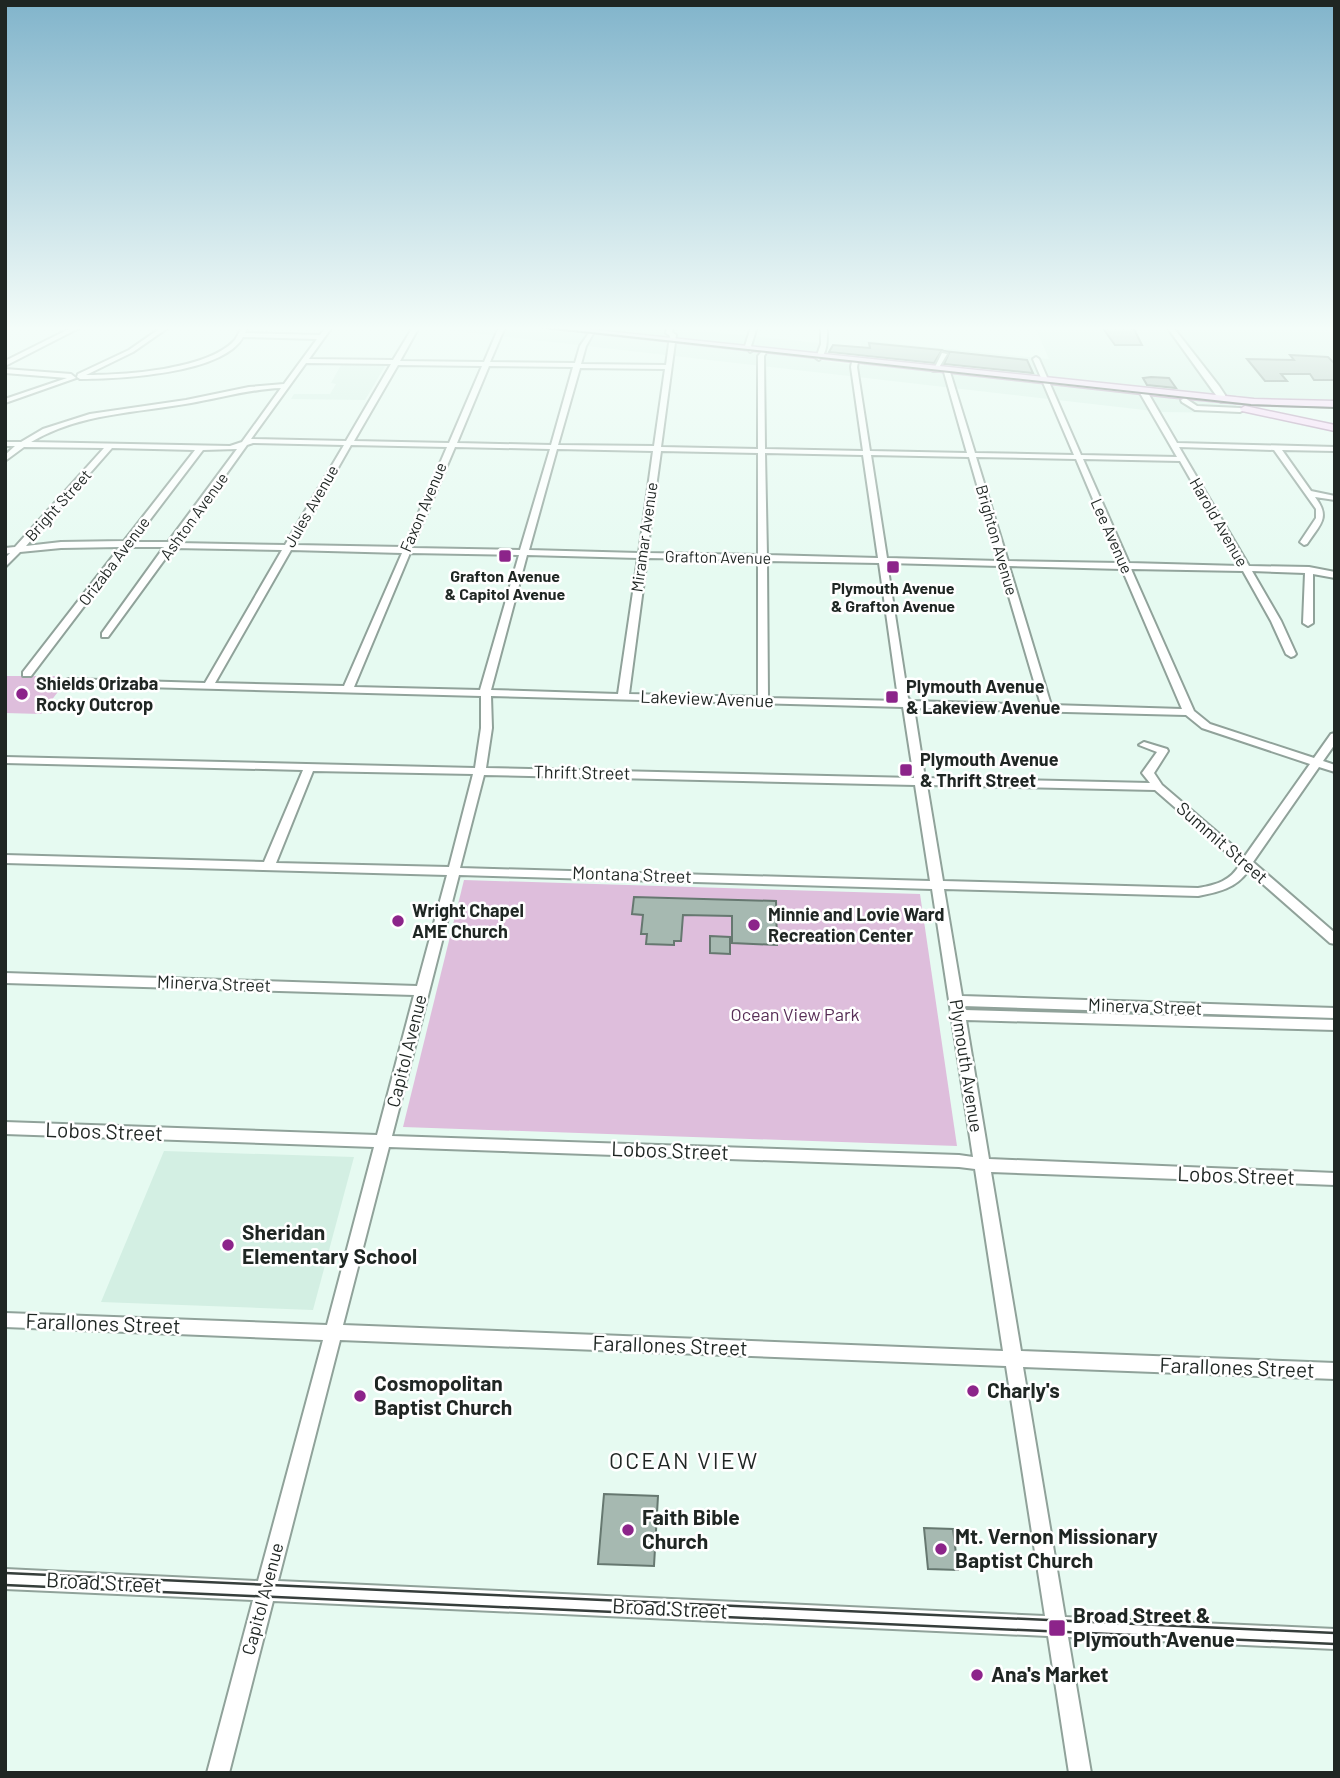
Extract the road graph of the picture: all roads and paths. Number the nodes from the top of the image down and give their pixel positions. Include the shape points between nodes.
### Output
1 (130, 410) edge
2 (270, 410) edge
3 (367, 410) edge
4 (465, 410) edge
5 (564, 410) edge
6 (663, 410) edge
7 (762, 410) edge
8 (860, 410) edge
9 (958, 410) edge
10 (1058, 410) edge
11 (1154, 410) edge
12 (1256, 410) edge
13 (1287, 410) edge
14 (1298, 411) junction
15 (1335, 411) edge
16 (1335, 426) edge
17 (246, 443) junction
18 (348, 443) junction
19 (5, 444) edge
20 (21, 444) junction
21 (450, 444) junction
22 (1174, 445) junction
23 (111, 446) junction
24 (553, 446) junction
25 (201, 447) junction
26 (1276, 447) junction
27 (657, 449) junction
28 (1335, 449) edge
29 (762, 451) junction
30 (867, 453) junction
31 (972, 455) junction
32 (1077, 457) junction
33 (5, 459) edge
34 (1182, 459) junction
35 (1309, 493) junction
36 (1335, 498) edge
37 (1304, 542) dead end
38 (127, 544) junction
39 (173, 545) junction
40 (288, 547) junction
41 (18, 550) junction
42 (405, 550) junction
43 (5, 551) edge
44 (523, 552) junction
45 (642, 555) junction
46 (762, 558) junction
47 (883, 561) junction
48 (5, 564) edge
49 (1004, 564) junction
50 (1125, 566) junction
51 (1246, 569) junction
52 (1308, 570) junction
53 (1335, 575) edge
54 (1308, 623) dead end
55 (105, 635) dead end
56 (1290, 653) dead end
57 (27, 674) dead end
58 (68, 682) dead end
59 (208, 686) junction
60 (348, 689) junction
61 (486, 693) junction
62 (623, 697) junction
63 (763, 701) junction
64 (908, 704) junction
65 (1047, 708) junction
66 (1189, 712) junction
67 (1335, 736) edge
68 (1144, 745) dead end
69 (5, 760) edge
70 (1316, 763) junction
71 (309, 768) junction
72 (1335, 769) edge
73 (480, 770) junction
74 (920, 781) junction
75 (1158, 787) junction
76 (5, 859) edge
77 (1246, 863) junction
78 (269, 865) junction
79 (454, 870) junction
80 (937, 883) junction
81 (1335, 940) edge
82 (5, 978) edge
83 (422, 991) junction
84 (957, 1008) junction
85 (1335, 1013) edge
86 (1335, 1025) edge
87 (5, 1128) edge
88 (383, 1142) junction
89 (982, 1165) junction
90 (1335, 1179) edge
91 (5, 1320) edge
92 (334, 1333) junction
93 (1013, 1360) junction
94 (1335, 1371) edge
95 (5, 1579) edge
96 (264, 1590) junction
97 (1056, 1626) junction
98 (1335, 1639) edge
99 (218, 1773) edge
100 (1080, 1773) edge

1 - 20 street via 87,416 41,431
2 - 17 street, Ashton Avenue
3 - 18 street, Jules Avenue
4 - 21 street, Faxon Avenue
5 - 24 street, Capitol Avenue
6 - 27 street, Miramar Avenue
7 - 29 street
8 - 30 street, Plymouth Avenue
9 - 31 street, Brighton Avenue
10 - 32 street, Lee Avenue
11 - 22 street, Harold Avenue
12 - 16 main road
13 - 14 main road
14 - 15 main road
14 - 16 main road
17 - 18 street
17 - 25 street via 231,448
17 - 39 street, Ashton Avenue
18 - 21 street
18 - 40 street, Jules Avenue
19 - 20 street
20 - 23 street
20 - 33 street
21 - 24 street
21 - 42 street, Faxon Avenue
22 - 26 street
22 - 34 street, Harold Avenue
23 - 25 street
23 - 41 street, Bright Street
24 - 27 street
24 - 44 street, Capitol Avenue
25 - 38 street, Orizaba Avenue
26 - 28 street
26 - 35 street
27 - 29 street
27 - 45 street, Miramar Avenue
29 - 30 street
29 - 46 street
30 - 31 street
30 - 47 street, Plymouth Avenue
31 - 32 street
31 - 49 street, Brighton Avenue
32 - 34 street
32 - 50 street, Lee Avenue
34 - 51 street, Harold Avenue
35 - 36 street
35 - 37 street via 1321,514
38 - 39 street, Grafton Avenue
38 - 41 street, Grafton Avenue
38 - 57 street, Orizaba Avenue
39 - 40 street, Grafton Avenue
39 - 55 street, Ashton Avenue
40 - 42 street, Grafton Avenue
40 - 59 street, Jules Avenue
41 - 43 street, Grafton Avenue
41 - 48 street, Bright Street
42 - 44 street, Grafton Avenue
42 - 60 street, Faxon Avenue
44 - 45 street, Grafton Avenue
44 - 61 street, Capitol Avenue
45 - 46 street, Grafton Avenue
45 - 62 street, Miramar Avenue
46 - 47 street, Grafton Avenue
46 - 63 street
47 - 49 street, Grafton Avenue
47 - 64 street, Plymouth Avenue via 903,697
49 - 50 street, Grafton Avenue
49 - 65 street, Brighton Avenue
50 - 51 street, Grafton Avenue
50 - 66 street, Lee Avenue
51 - 52 street, Grafton Avenue
51 - 56 street, Harold Avenue
52 - 53 street, Grafton Avenue
52 - 54 street
58 - 59 street, Lakeview Avenue
59 - 60 street, Lakeview Avenue
60 - 61 street, Lakeview Avenue
61 - 62 street, Lakeview Avenue
61 - 73 street, Capitol Avenue via 489,730
62 - 63 street, Lakeview Avenue
63 - 64 street, Lakeview Avenue
64 - 65 street, Lakeview Avenue
64 - 74 street, Plymouth Avenue
65 - 66 street, Lakeview Avenue
66 - 70 street via 1206,726
67 - 70 street, Montana Street
68 - 75 street via 1163,751 1148,773
69 - 71 street, Thrift Street
70 - 72 street
70 - 77 street, Montana Street
71 - 73 street, Thrift Street
71 - 78 street
73 - 74 street, Thrift Street
73 - 79 street, Capitol Avenue
74 - 75 street, Thrift Street
74 - 80 street, Plymouth Avenue
75 - 77 street, Summit Street
76 - 78 street, Montana Street
77 - 80 street, Montana Street via 1240,876 1227,885 1198,892
77 - 81 street, Summit Street
78 - 79 street, Montana Street
79 - 80 street, Montana Street
79 - 83 street, Capitol Avenue
80 - 84 street, Plymouth Avenue
82 - 83 street, Minerva Street
83 - 88 street, Capitol Avenue
84 - 85 street, Minerva Street
84 - 86 street, Minerva Street
84 - 89 street, Plymouth Avenue
87 - 88 street, Lobos Street
88 - 89 street, Lobos Street
88 - 92 street, Capitol Avenue
89 - 90 street, Lobos Street
89 - 93 street, Plymouth Avenue
91 - 92 street, Farallones Street
92 - 93 street, Farallones Street
92 - 96 street, Capitol Avenue
93 - 94 street, Farallones Street
93 - 97 street, Plymouth Avenue
95 - 96 street, Broad Street
96 - 97 street, Broad Street
96 - 99 street, Capitol Avenue
97 - 98 street, Broad Street
97 - 100 street, Plymouth Avenue

